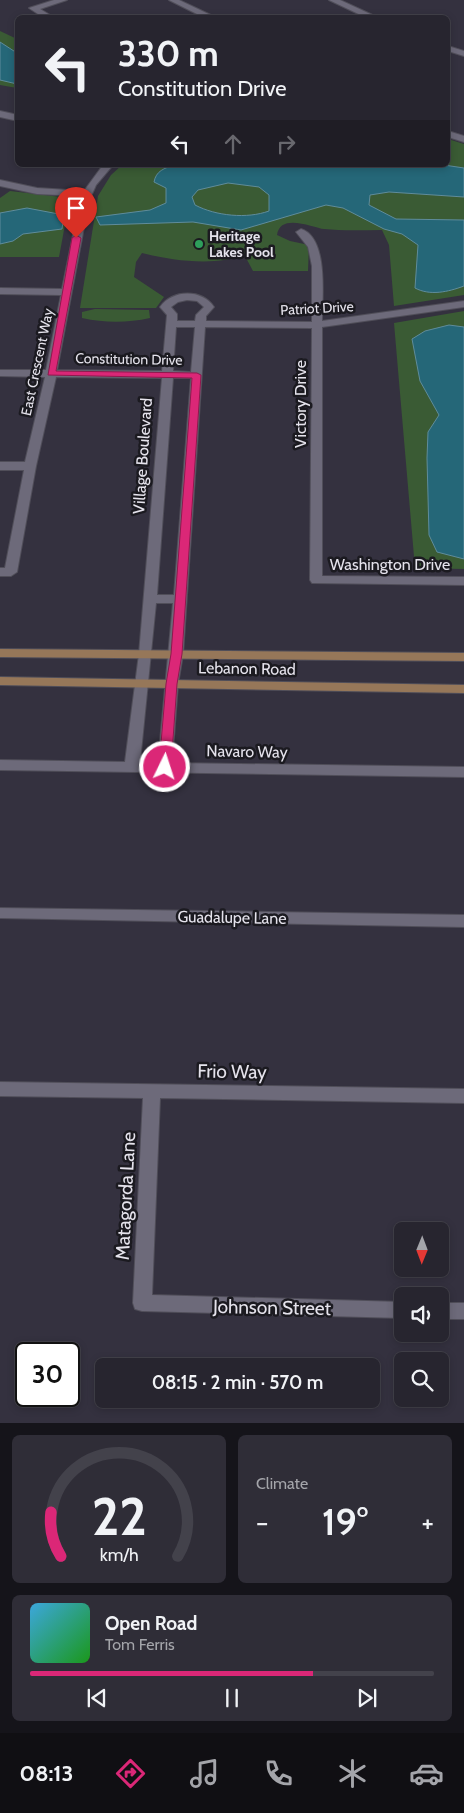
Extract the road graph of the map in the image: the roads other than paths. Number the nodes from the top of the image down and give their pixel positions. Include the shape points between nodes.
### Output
1 (63, 0) edge
2 (173, 0) edge
3 (333, 0) edge
4 (46, 15) edge
5 (206, 15) edge
6 (368, 15) edge
7 (450, 49) edge
8 (464, 54) edge
9 (0, 114) edge
10 (15, 117) edge
11 (450, 134) edge
12 (464, 138) edge
13 (106, 167) edge
14 (0, 183) edge
15 (87, 194) junction
16 (301, 232) dead end
17 (0, 291) edge
18 (66, 292) junction
19 (464, 304) edge
20 (171, 324) junction
21 (201, 324) junction
22 (316, 325) junction
23 (0, 373) edge
24 (51, 373) junction
25 (167, 375) junction
26 (197, 375) junction
27 (0, 466) edge
28 (30, 466) junction
29 (6, 572) edge
30 (316, 580) joint
31 (464, 581) edge
32 (150, 599) junction
33 (180, 599) junction
34 (0, 653) edge
35 (146, 654) junction
36 (176, 654) junction
37 (464, 657) edge
38 (0, 681) edge
39 (143, 684) junction
40 (171, 684) junction
41 (464, 689) edge
42 (0, 765) edge
43 (132, 767) junction
44 (165, 767) junction
45 (464, 772) edge
46 (0, 913) edge
47 (464, 921) edge
48 (0, 1089) edge
49 (152, 1091) junction
50 (464, 1096) edge
51 (142, 1303) joint
52 (394, 1310) edge
53 (449, 1311) edge
54 (464, 1311) edge

1 - 4 street via 33,8
2 - 5 street
3 - 6 street
7 - 8 street
9 - 10 street
11 - 12 street
13 - 15 street, East Crescent Way
14 - 15 street via 37,191
15 - 18 street, East Crescent Way
16 - 22 street, Victory Drive via 315,253
17 - 18 street
18 - 24 street, East Crescent Way
19 - 22 street, Patriot Drive
20 - 21 street, Patriot Drive
20 - 21 street, Village Boulevard via 172,314 165,307 167,303 188,297 208,303 209,307 201,315
20 - 25 street, Village Boulevard
21 - 22 street, Patriot Drive
21 - 26 street, Village Boulevard
22 - 30 street, Victory Drive
23 - 24 street, Constitution Drive
24 - 25 street, Constitution Drive
24 - 28 street, East Crescent Way
25 - 26 street, Constitution Drive
25 - 32 street, Village Boulevard
26 - 33 street, Village Boulevard
27 - 28 street
28 - 29 street, East Crescent Way
30 - 31 street, Washington Drive
32 - 33 street
32 - 35 street, Village Boulevard
33 - 36 street, Village Boulevard
34 - 35 main road, Lebanon Road
35 - 36 main road, Lebanon Road
35 - 39 street, Village Boulevard
36 - 37 main road, Lebanon Road
36 - 40 street, Village Boulevard
38 - 39 main road, Lebanon Road
39 - 40 main road, Lebanon Road
39 - 43 street, Village Boulevard
40 - 41 main road, Lebanon Road
40 - 44 street, Village Boulevard
42 - 43 street, Navaro Way
43 - 44 street, Navaro Way
44 - 45 street, Navaro Way
46 - 47 street, Guadalupe Lane
48 - 49 street, Frio Way
49 - 50 street, Frio Way
49 - 51 street, Matagorda Lane
51 - 52 street, Johnson Street
53 - 54 street

